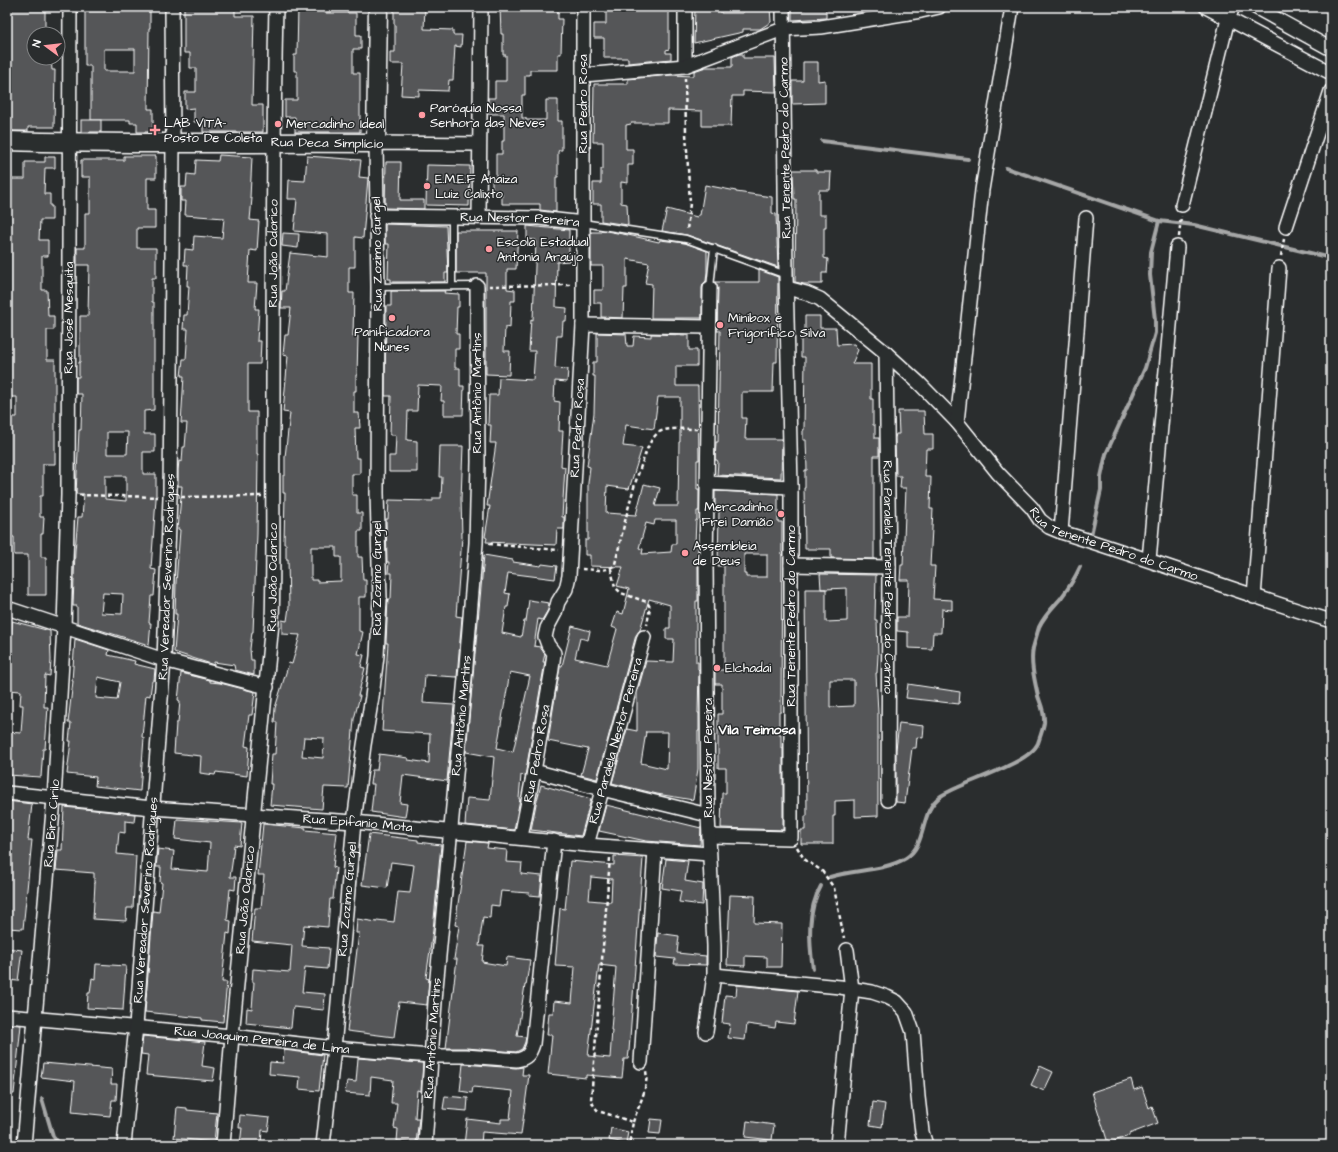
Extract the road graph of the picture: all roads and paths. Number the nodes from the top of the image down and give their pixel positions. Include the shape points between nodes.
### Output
1 (70, 7) edge
2 (172, 7) edge
3 (276, 7) edge
4 (378, 7) edge
5 (481, 7) edge
6 (583, 7) edge
7 (685, 7) edge
8 (783, 7) edge
9 (939, 7) edge
10 (1012, 7) edge
11 (1206, 7) edge
12 (1255, 7) edge
13 (1231, 13) edge
14 (783, 29) junction
15 (1331, 49) edge
16 (685, 66) junction
17 (1331, 73) edge
18 (584, 75) junction
19 (1331, 90) edge
20 (7, 141) edge
21 (274, 142) junction
22 (69, 143) junction
23 (173, 143) junction
24 (376, 143) junction
25 (479, 144) junction
26 (1182, 205) joint
27 (376, 216) junction
28 (452, 217) junction
29 (479, 217) junction
30 (1086, 218) dead end
31 (583, 223) junction
32 (1286, 227) joint
33 (686, 239) junction
34 (1178, 247) joint
35 (714, 248) junction
36 (1279, 268) joint
37 (786, 275) junction
38 (583, 285) junction
39 (452, 286) junction
40 (477, 286) junction
41 (378, 287) junction
42 (710, 288) joint
43 (787, 288) junction
44 (583, 325) junction
45 (710, 327) junction
46 (886, 353) junction
47 (957, 422) junction
48 (708, 429) junction
49 (707, 483) junction
50 (791, 487) junction
51 (1061, 532) junction
52 (476, 543) junction
53 (570, 551) junction
54 (1149, 560) junction
55 (791, 565) junction
56 (889, 567) junction
57 (569, 568) junction
58 (611, 569) junction
59 (1254, 597) junction
60 (7, 608) edge
61 (1331, 621) edge
62 (64, 627) junction
63 (644, 637) joint
64 (164, 660) junction
65 (267, 687) junction
66 (534, 771) junction
67 (602, 789) junction
68 (7, 794) edge
69 (54, 799) junction
70 (888, 800) dead end
71 (152, 808) junction
72 (254, 814) junction
73 (708, 814) junction
74 (354, 822) junction
75 (450, 831) junction
76 (708, 836) junction
77 (521, 837) junction
78 (791, 838) junction
79 (554, 841) junction
80 (587, 845) junction
81 (611, 846) junction
82 (656, 850) junction
83 (709, 854) junction
84 (847, 950) joint
85 (714, 975) junction
86 (852, 989) junction
87 (7, 1016) edge
88 (35, 1018) junction
89 (136, 1026) junction
90 (706, 1032) dead end
91 (232, 1036) junction
92 (334, 1048) junction
93 (430, 1056) junction
94 (641, 1062) joint
95 (633, 1122) junction
96 (24, 1145) edge
97 (124, 1145) edge
98 (223, 1145) edge
99 (323, 1145) edge
100 (425, 1145) edge
101 (630, 1145) edge
102 (837, 1145) edge
103 (926, 1145) edge

1 - 22 street, Rua José Mesquita
2 - 23 street, Rua Vereador Severino Rodrigues
3 - 21 street, Rua João Odorico
4 - 24 street, Rua Zozimo Gurgel
5 - 25 street
6 - 18 street, Rua Pedro Rosa
7 - 16 street
8 - 14 street, Rua Tenente Pedro do Carmo
9 - 14 street via 821,27
10 - 47 street via 982,190
11 - 13 street
12 - 15 street
13 - 17 street
13 - 26 street
14 - 16 street
14 - 37 street, Rua Tenente Pedro do Carmo
16 - 18 street
16 - 33 path via 690,203
18 - 31 street, Rua Pedro Rosa
19 - 32 street
20 - 22 street, Rua Deca Simplício
21 - 23 street, Rua Deca Simplício
21 - 24 street, Rua Deca Simplício
21 - 65 street, Rua João Odorico via 274,571
22 - 23 street, Rua Deca Simplício
22 - 62 street, Rua José Mesquita via 68,495
23 - 64 street, Rua Vereador Severino Rodrigues via 170,498
24 - 25 street, Rua Deca Simplício
24 - 27 street, Rua Zozimo Gurgel
25 - 29 street
26 - 34 path
27 - 28 street, Rua Nestor Pereira
27 - 41 street, Rua Zozimo Gurgel
28 - 29 street, Rua Nestor Pereira
28 - 39 lane
29 - 31 street, Rua Nestor Pereira via 539,218
30 - 51 street
31 - 33 lane, Rua Nestor Pereira
31 - 38 street, Rua Pedro Rosa
32 - 36 path
33 - 35 lane, Rua Nestor Pereira
34 - 54 street
35 - 37 lane, Rua Nestor Pereira
35 - 42 lane, Rua Nestor Pereira
36 - 59 street
37 - 43 street, Rua Tenente Pedro do Carmo
38 - 40 path
38 - 44 street, Rua Pedro Rosa
39 - 40 lane
39 - 41 lane
40 - 52 street, Rua Antônio Martins
41 - 74 street, Rua Zozimo Gurgel via 377,493 380,599 377,656
42 - 45 street, Rua Nestor Pereira
43 - 46 street, Rua Tenente Pedro do Carmo via 820,300
43 - 50 street, Rua Tenente Pedro do Carmo
44 - 45 street
44 - 53 street, Rua Pedro Rosa
45 - 48 street, Rua Nestor Pereira
46 - 47 street, Rua Tenente Pedro do Carmo
46 - 56 street, Rua Paralela Tenente Pedro do Carmo
47 - 51 street, Rua Tenente Pedro do Carmo via 1040,520
48 - 49 street, Rua Nestor Pereira
48 - 58 path via 664,430 654,437 638,474 626,511 615,564
49 - 50 street
49 - 73 street, Rua Nestor Pereira
50 - 55 street, Rua Tenente Pedro do Carmo
51 - 54 street, Rua Tenente Pedro do Carmo
52 - 53 path
52 - 75 street, Rua Antônio Martins
53 - 57 street, Rua Pedro Rosa
54 - 59 street, Rua Tenente Pedro do Carmo
55 - 56 street
55 - 78 street, Rua Tenente Pedro do Carmo
56 - 70 street, Rua Paralela Tenente Pedro do Carmo
57 - 58 path
57 - 66 street, Rua Pedro Rosa via 566,589 558,602 545,637 554,653
58 - 63 path via 615,587 647,602 650,607
59 - 61 street, Rua Tenente Pedro do Carmo
60 - 62 street
62 - 64 street
62 - 69 street, Rua Biro Cirilo
63 - 67 street, Rua Paralela Nestor Pereira
64 - 65 street
64 - 71 street, Rua Vereador Severino Rodrigues
65 - 72 street, Rua João Odorico
66 - 67 street
66 - 77 street, Rua Pedro Rosa
67 - 73 street
67 - 80 street, Rua Paralela Nestor Pereira
68 - 69 street, Rua Epifanio Mota
69 - 71 street, Rua Epifanio Mota
69 - 88 street, Rua Biro Cirilo
71 - 72 street, Rua Epifanio Mota
71 - 89 street, Rua Vereador Severino Rodrigues
72 - 74 street, Rua Epifanio Mota
72 - 91 street, Rua João Odorico
73 - 76 street, Rua Nestor Pereira
74 - 75 street, Rua Epifanio Mota
74 - 92 street, Rua Zozimo Gurgel
75 - 77 street, Rua Epifanio Mota
75 - 93 street, Rua Antônio Martins
76 - 78 street
76 - 83 street, Rua Nestor Pereira
77 - 79 street, Rua Epifanio Mota
78 - 84 path via 804,859 822,871 834,888
79 - 80 street, Rua Epifanio Mota
79 - 93 street, Rua Joaquim Pereira de Lima via 533,1044 529,1055 525,1059 517,1060
80 - 81 street, Rua Epifanio Mota
81 - 82 street, Rua Epifanio Mota
81 - 95 path via 591,1100 598,1111
82 - 83 street, Rua Epifanio Mota
82 - 94 street
83 - 85 street, Rua Nestor Pereira
84 - 86 street
85 - 86 street
85 - 90 street, Rua Nestor Pereira
86 - 102 street
86 - 103 street via 887,997 897,1002 906,1012 912,1032 922,1132
87 - 88 street, Rua Joaquim Pereira de Lima
88 - 89 street, Rua Joaquim Pereira de Lima
88 - 96 street
89 - 91 street, Rua Joaquim Pereira de Lima
89 - 97 street, Rua Vereador Severino Rodrigues
91 - 92 street, Rua Joaquim Pereira de Lima
91 - 98 street, Rua João Odorico
92 - 93 street, Rua Joaquim Pereira de Lima
92 - 99 street, Rua Zozimo Gurgel
93 - 100 street, Rua Antônio Martins
94 - 95 path via 647,1077 646,1088
95 - 101 path

